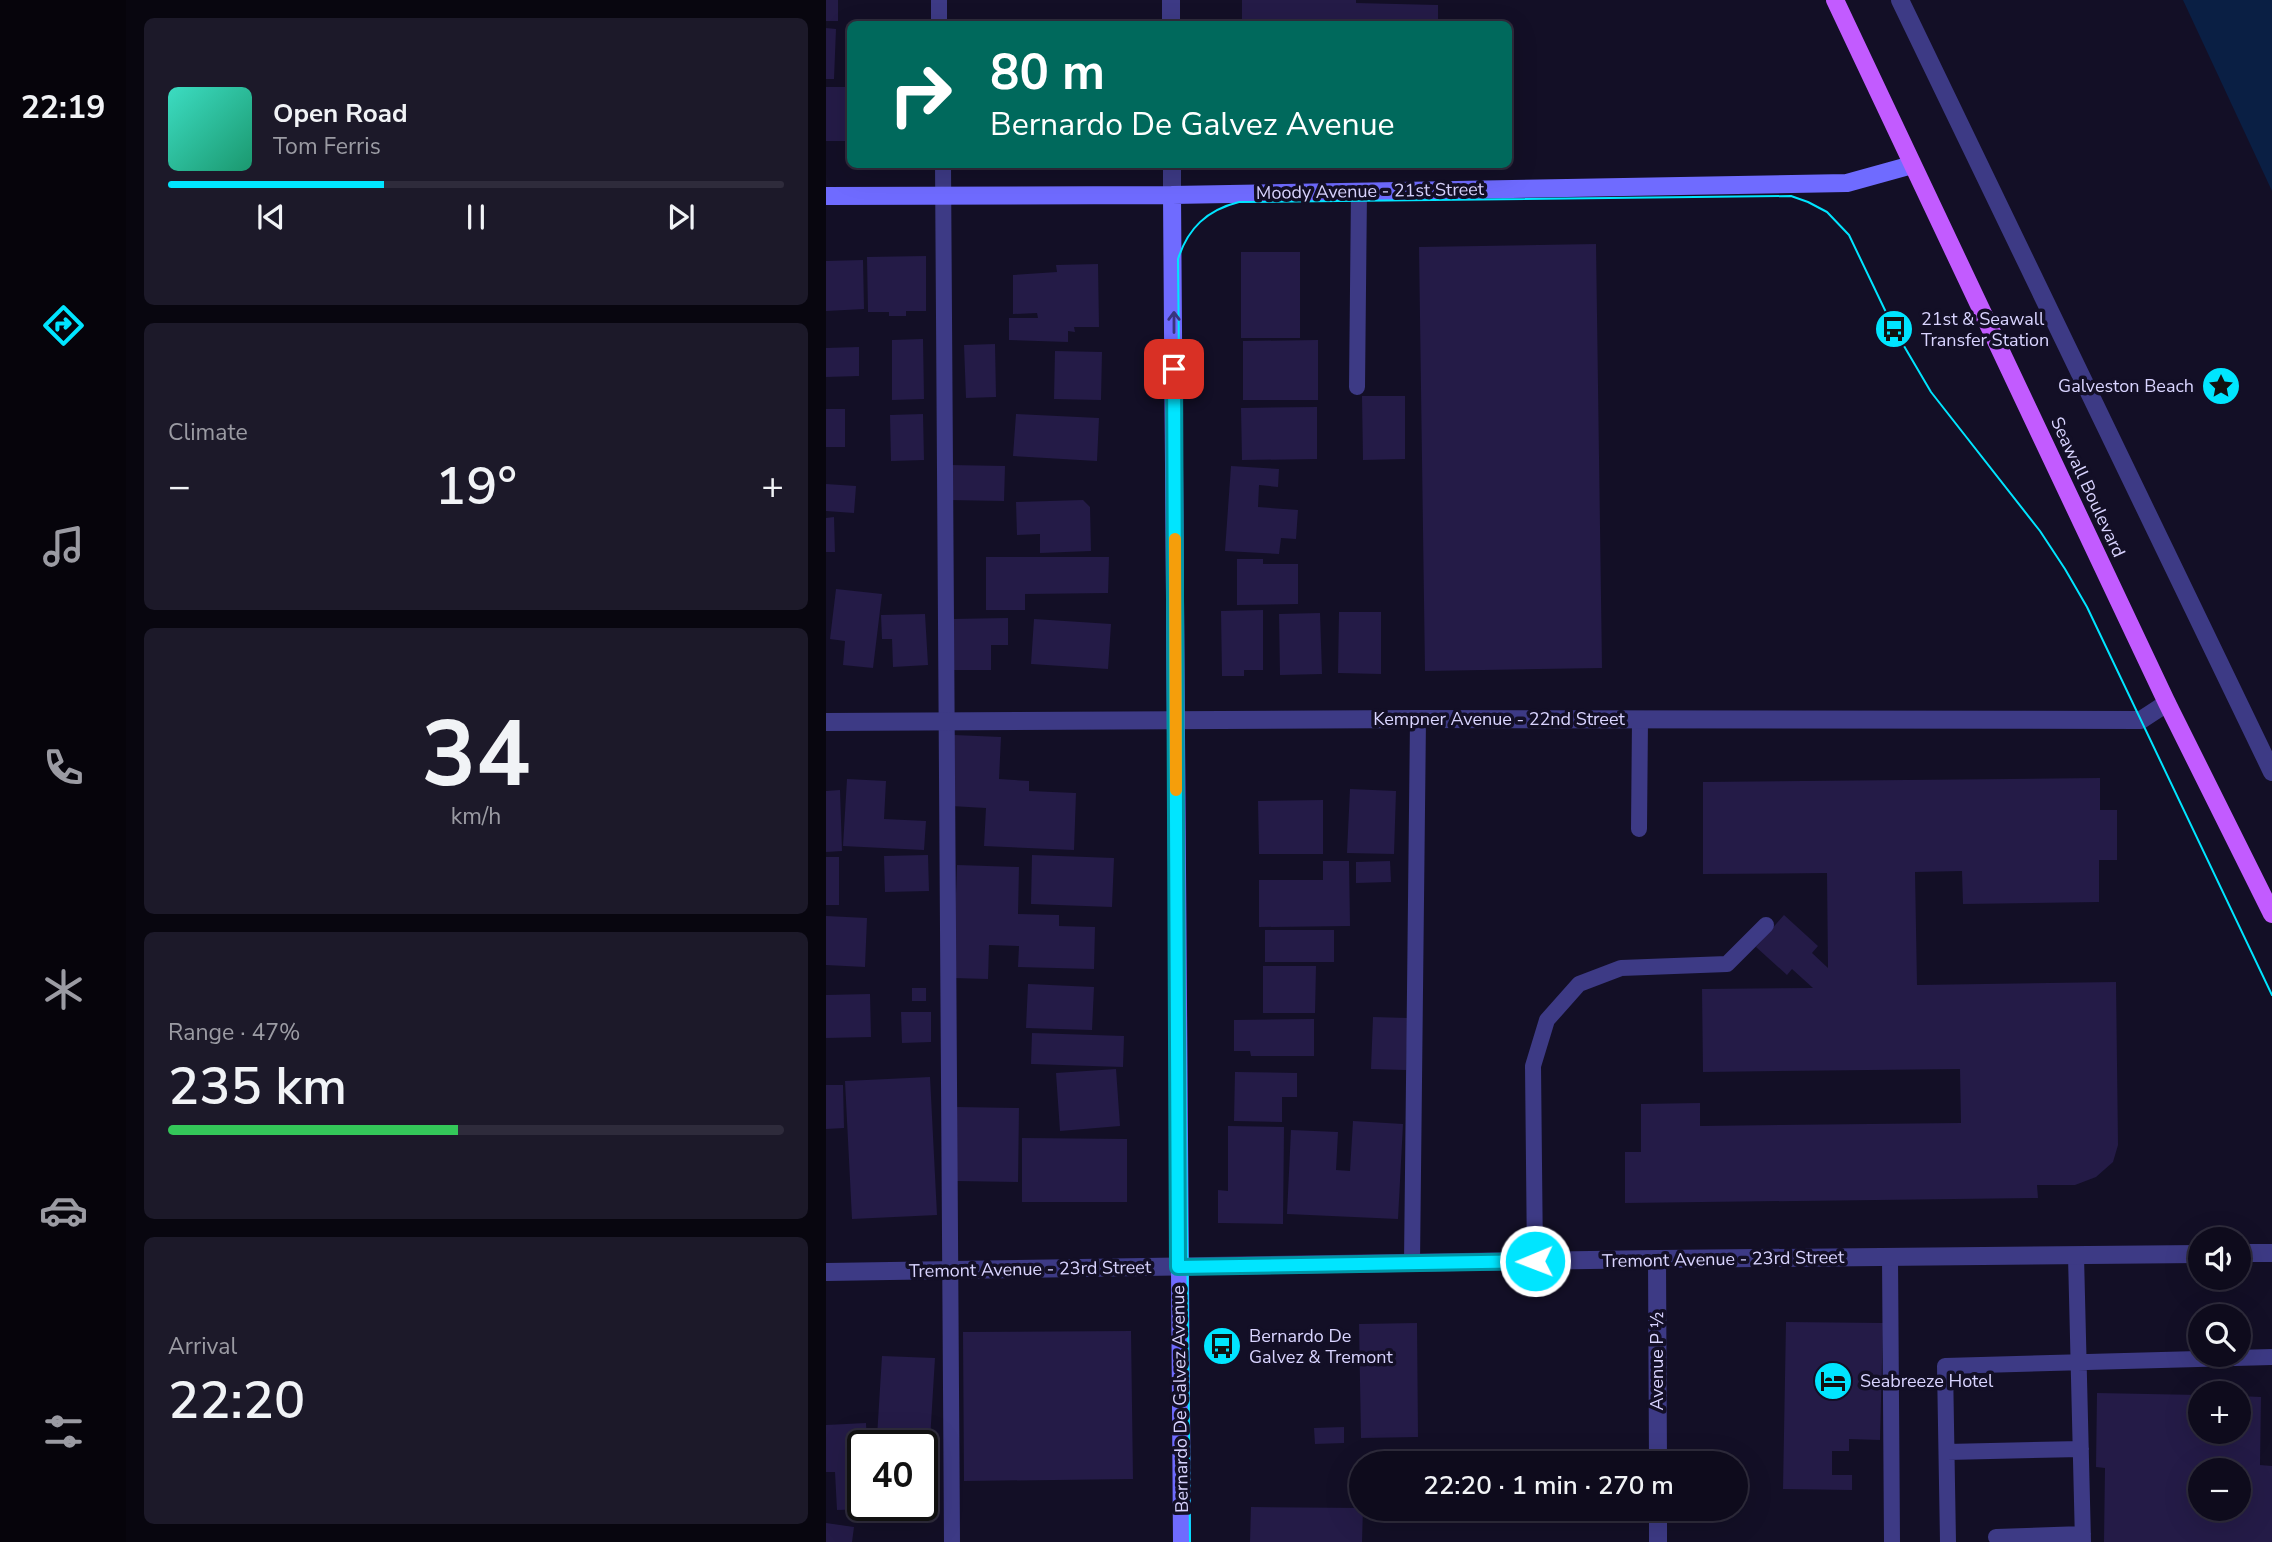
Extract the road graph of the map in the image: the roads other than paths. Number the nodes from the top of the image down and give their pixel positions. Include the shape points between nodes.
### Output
1 (939, 0) edge
2 (1171, 0) edge
3 (1835, 0) edge
4 (1900, 0) edge
5 (939, 21) edge
6 (1171, 21) edge
7 (1912, 165) junction
8 (943, 168) edge
9 (1172, 168) edge
10 (1359, 191) junction
11 (944, 195) junction
12 (1172, 195) junction
13 (826, 196) edge
14 (1357, 387) dead end
15 (2167, 703) junction
16 (1418, 719) junction
17 (1640, 719) junction
18 (1176, 721) junction
19 (826, 722) edge
20 (945, 722) junction
21 (2272, 772) edge
22 (1639, 829) dead end
23 (2272, 914) edge
24 (1766, 925) dead end
25 (2251, 1253) edge
26 (2272, 1253) edge
27 (2188, 1254) edge
28 (2076, 1256) junction
29 (1890, 1257) junction
30 (1657, 1259) junction
31 (1535, 1261) junction
32 (1412, 1263) junction
33 (1178, 1267) junction
34 (948, 1270) junction
35 (826, 1272) edge
36 (2272, 1357) edge
37 (2080, 1363) junction
38 (2081, 1448) junction
39 (1658, 1451) edge
40 (1947, 1452) junction
41 (1658, 1521) edge
42 (1996, 1537) dead end
43 (2083, 1538) edge
44 (952, 1542) edge
45 (1182, 1542) edge
46 (1658, 1542) edge
47 (1892, 1542) edge
48 (1948, 1542) edge

1 - 5 lane
2 - 6 street
3 - 7 main road, Seawall Boulevard
4 - 21 street
7 - 10 main road, Moody Avenue - 21st Street via 1847,183
7 - 15 main road, Seawall Boulevard
8 - 11 lane
9 - 12 street, Bernardo De Galvez Avenue
10 - 12 main road, Moody Avenue - 21st Street
10 - 14 lane
11 - 12 main road, Moody Avenue - 21st Street
11 - 13 main road, Moody Avenue - 21st Street
11 - 20 lane
18 -> 12 main road, Bernardo De Galvez Avenue
15 - 17 street, Kempner Avenue - 22nd Street via 2141,720
15 - 23 main road, Seawall Boulevard
16 - 17 street, Kempner Avenue - 22nd Street
16 - 18 street, Kempner Avenue - 22nd Street
16 - 32 lane
17 - 22 lane
18 - 20 street, Kempner Avenue - 22nd Street
18 - 33 main road, Bernardo De Galvez Avenue
19 - 20 street, Kempner Avenue - 22nd Street
20 - 34 lane
24 - 31 lane via 1727,964 1621,968 1579,984 1547,1020 1533,1066
25 - 26 street
27 - 28 street, Tremont Avenue - 23rd Street
28 - 29 street, Tremont Avenue - 23rd Street
28 - 37 lane
29 - 30 street, Tremont Avenue - 23rd Street
29 - 47 lane
30 - 31 street, Tremont Avenue - 23rd Street
30 - 39 street, Avenue P ½
31 - 32 street, Tremont Avenue - 23rd Street
32 - 33 street, Tremont Avenue - 23rd Street
33 - 34 street, Tremont Avenue - 23rd Street
33 - 45 main road, Bernardo De Galvez Avenue
34 - 35 street, Tremont Avenue - 23rd Street
34 - 44 lane
36 - 37 lane
37 - 38 lane
37 - 40 lane via 1945,1366
38 - 40 lane
38 - 43 lane
40 - 48 lane
41 - 46 street
42 - 43 lane

